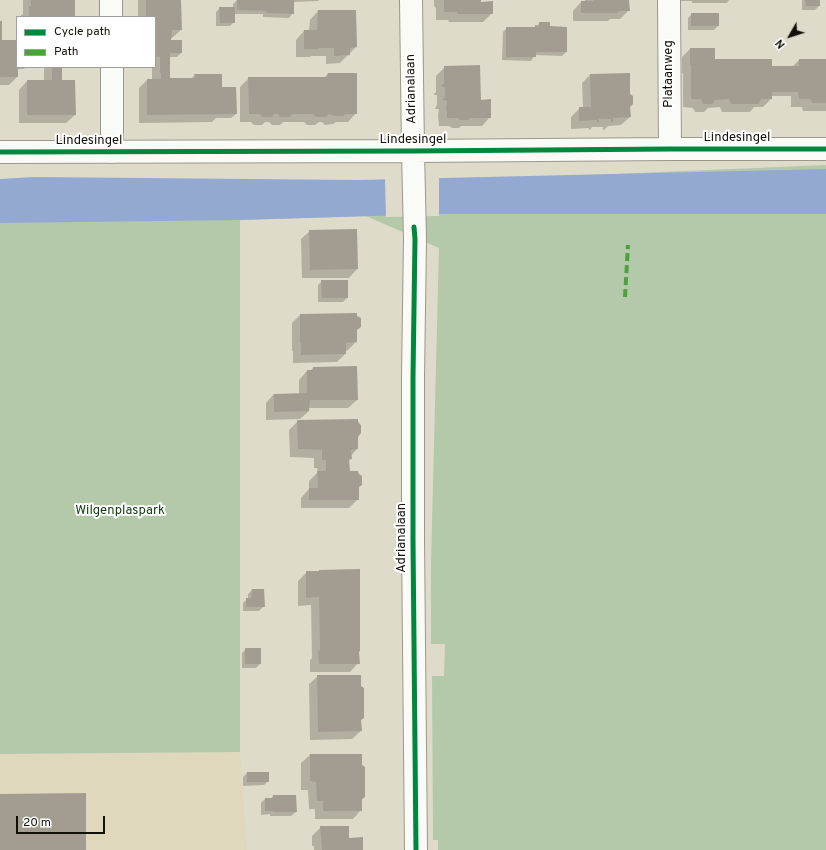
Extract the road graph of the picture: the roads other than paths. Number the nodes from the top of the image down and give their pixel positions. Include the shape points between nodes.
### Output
1 (111, 0) edge
2 (411, 0) edge
3 (669, 0) edge
4 (111, 16) edge
5 (112, 68) edge
6 (670, 149) junction
7 (826, 149) edge
8 (0, 152) edge
9 (112, 152) junction
10 (413, 158) junction
11 (416, 850) edge

1 - 4 street
2 - 10 street, Adrianalaan
3 - 6 street, Plataanweg
5 - 9 street
6 - 7 street, Lindesingel
6 - 10 street, Lindesingel
8 - 9 street, Lindesingel
9 - 10 street, Lindesingel
10 - 11 street, Adrianalaan

